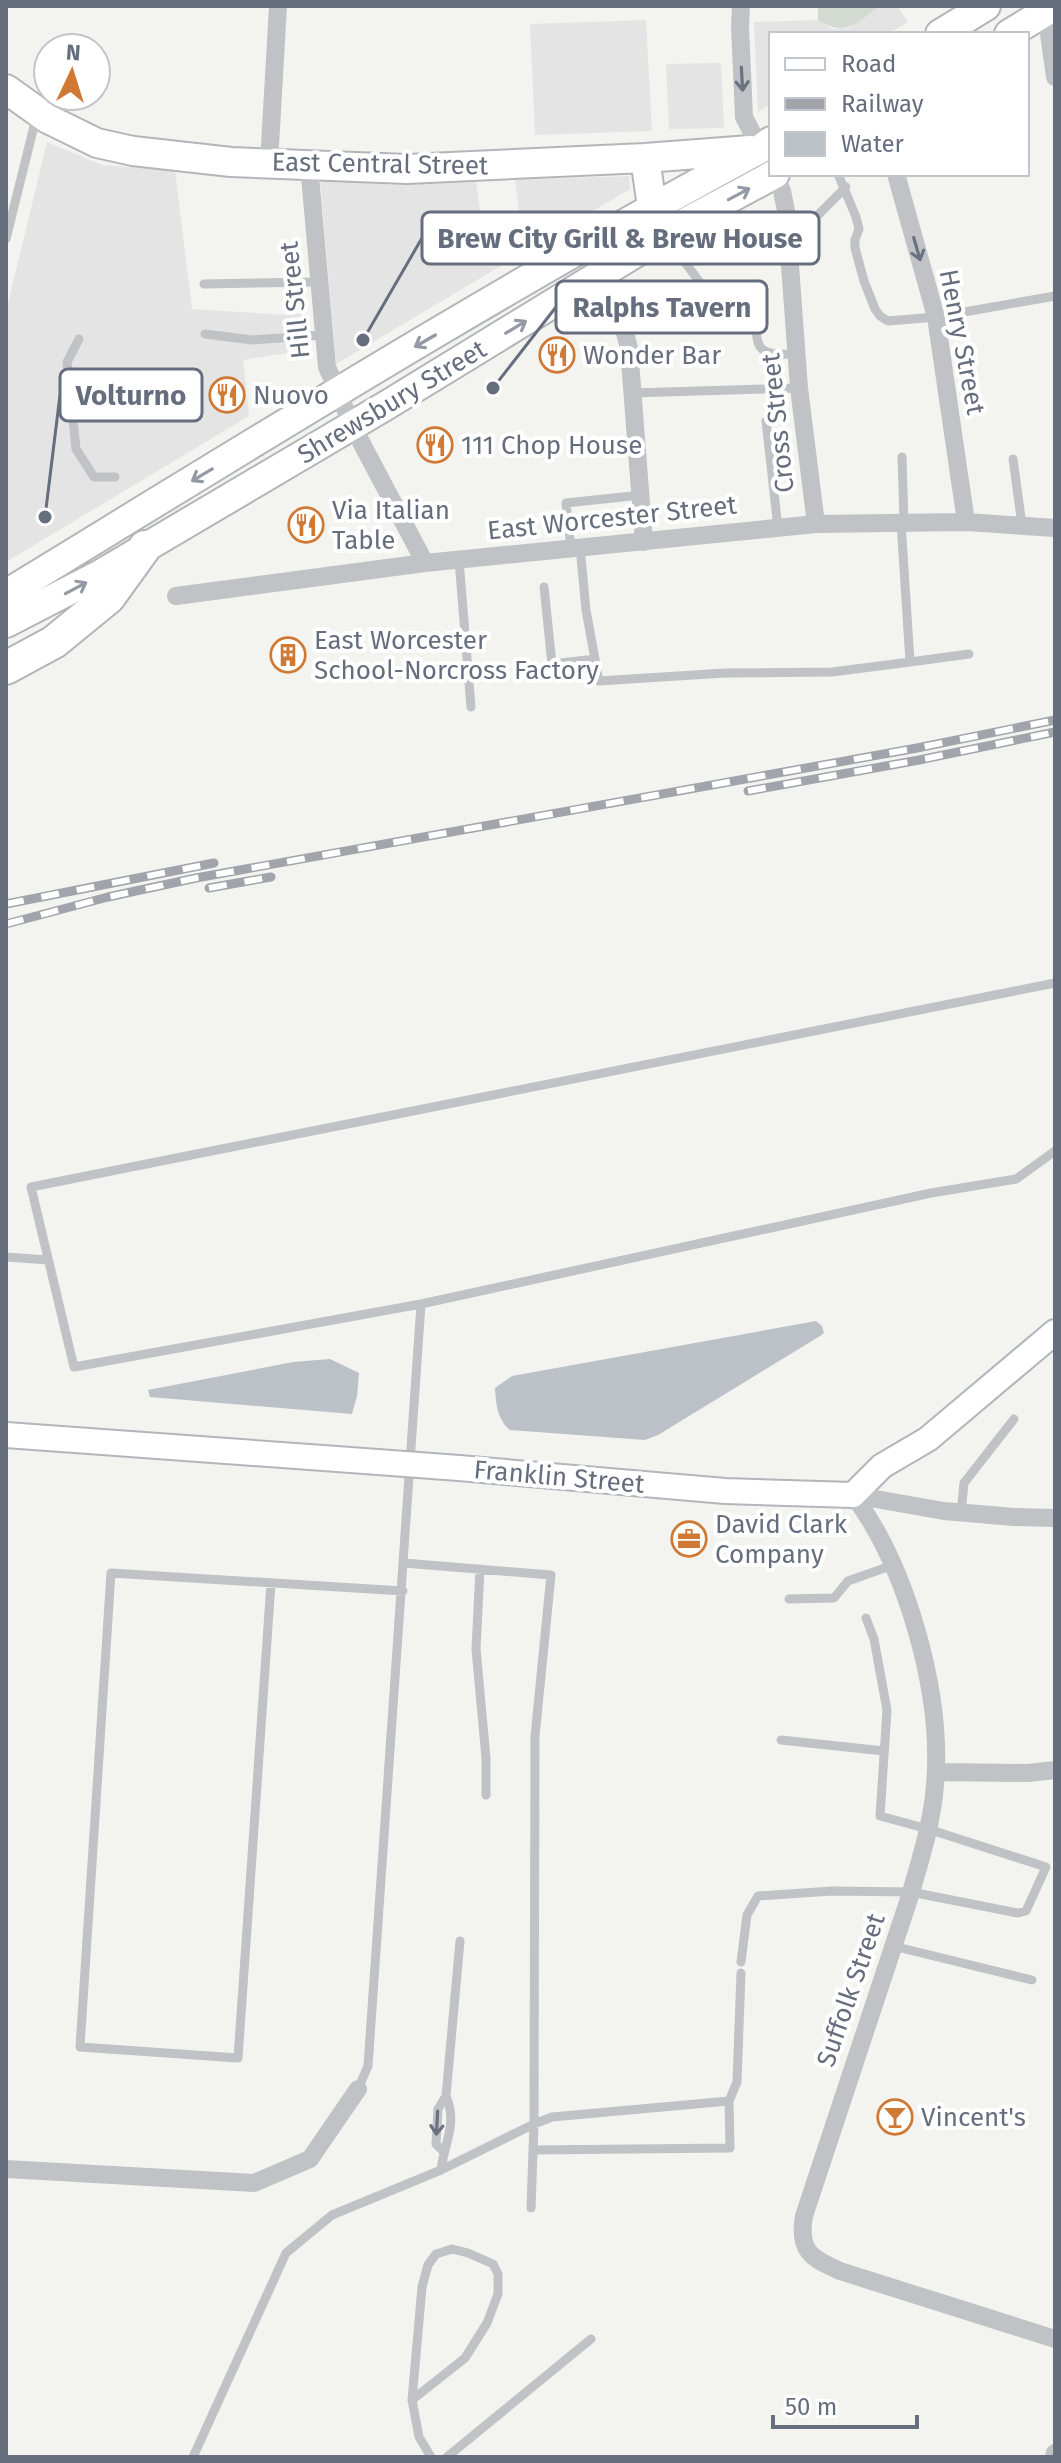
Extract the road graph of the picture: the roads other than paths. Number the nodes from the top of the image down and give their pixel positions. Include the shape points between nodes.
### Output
1 (278, 6) edge
2 (741, 6) edge
3 (986, 6) edge
4 (1050, 9) edge
5 (943, 32) edge
6 (1012, 32) edge
7 (1055, 77) edge
8 (6, 89) edge
9 (38, 113) junction
10 (768, 152) edge
11 (645, 158) junction
12 (269, 163) junction
13 (309, 165) junction
14 (771, 176) edge
15 (776, 176) edge
16 (839, 176) edge
17 (897, 176) edge
18 (846, 187) junction
19 (652, 207) junction
20 (787, 230) junction
21 (665, 235) junction
22 (6, 239) edge
23 (600, 277) junction
24 (318, 282) junction
25 (204, 284) dead end
26 (1055, 296) edge
27 (936, 317) junction
28 (205, 334) dead end
29 (324, 335) junction
30 (79, 339) dead end
31 (797, 354) junction
32 (799, 388) junction
33 (337, 391) junction
34 (632, 393) junction
35 (766, 421) dead end
36 (352, 425) junction
37 (902, 457) dead end
38 (1013, 459) dead end
39 (115, 477) dead end
40 (641, 495) junction
41 (902, 522) junction
42 (966, 522) junction
43 (816, 524) junction
44 (1022, 525) junction
45 (778, 528) junction
46 (1055, 528) edge
47 (644, 542) junction
48 (145, 547) junction
49 (576, 547) junction
50 (459, 560) junction
51 (425, 563) junction
52 (544, 587) dead end
53 (6, 594) edge
54 (176, 596) dead end
55 (6, 623) edge
56 (969, 654) dead end
57 (595, 659) junction
58 (910, 662) junction
59 (6, 668) edge
60 (471, 707) dead end
61 (1055, 983) edge
62 (1055, 1151) edge
63 (6, 1257) edge
64 (48, 1260) junction
65 (421, 1304) junction
66 (1055, 1332) edge
67 (1014, 1419) dead end
68 (6, 1435) edge
69 (853, 1495) junction
70 (961, 1513) junction
71 (1055, 1518) edge
72 (404, 1563) junction
73 (893, 1565) junction
74 (480, 1569) junction
75 (271, 1583) junction
76 (403, 1591) junction
77 (789, 1599) dead end
78 (866, 1618) dead end
79 (781, 1740) dead end
80 (884, 1751) junction
81 (1055, 1770) edge
82 (936, 1772) junction
83 (486, 1795) dead end
84 (928, 1829) junction
85 (911, 1892) junction
86 (460, 1941) dead end
87 (893, 1946) junction
88 (1032, 1980) dead end
89 (358, 2089) joint
90 (729, 2101) junction
91 (534, 2124) junction
92 (533, 2150) junction
93 (6, 2169) edge
94 (441, 2170) junction
95 (531, 2208) dead end
96 (591, 2339) dead end
97 (1055, 2339) edge
98 (412, 2400) junction
99 (193, 2457) edge
100 (431, 2457) edge
101 (447, 2457) edge

1 - 12 street
2 -> 10 street via 744,117
3 - 5 main road
4 - 6 main road
4 - 7 street
8 - 9 main road, East Central Street
9 - 12 main road, East Central Street via 81,136 124,150
9 - 22 lane
10 - 11 main road, East Central Street
10 - 19 main road, Shrewsbury Street
11 - 13 main road, East Central Street via 407,169
11 - 19 main road
12 - 13 main road, East Central Street
13 - 24 street, Hill Street
21 -> 14 main road, Shrewsbury Street
15 - 20 street, Cross Street
16 - 18 lane
17 -> 27 street, Henry Street
18 - 20 lane via 810,223
18 - 27 lane via 859,229 855,248 880,316 888,321
19 -> 33 main road, Shrewsbury Street
20 - 31 street, Cross Street
21 - 23 main road, Shrewsbury Street
21 - 31 lane via 707,292 738,289 753,297 762,350
23 - 34 street via 622,322
36 -> 23 main road, Shrewsbury Street
24 - 25 lane
24 - 29 street, Hill Street
26 - 27 lane
27 - 42 street, Henry Street
28 - 29 lane via 252,340
29 - 33 street, Hill Street via 327,367
30 - 39 lane via 67,362 76,449 94,477
31 - 32 street, Cross Street
32 - 34 lane
32 - 43 street, Cross Street
33 - 36 street, Hill Street
33 -> 53 main road, Shrewsbury Street
34 - 40 street
35 - 45 lane
36 - 48 main road, Shrewsbury Street
36 - 51 street, Hill Street
37 - 41 lane
38 - 44 lane
40 - 47 street
40 - 49 lane via 566,503
41 - 42 street, East Worcester Street
41 - 43 street, East Worcester Street
41 - 58 lane
42 - 44 street, East Worcester Street
43 - 45 street, East Worcester Street
44 - 46 street, East Worcester Street
45 - 47 street, East Worcester Street
47 - 49 street, East Worcester Street
55 -> 48 main road, Shrewsbury Street
48 - 59 highway via 109,597 57,640
49 - 50 street, East Worcester Street
49 - 57 lane
50 - 51 street, East Worcester Street
50 - 60 lane
51 - 54 street, East Worcester Street
52 - 57 lane via 552,664
56 - 58 lane
57 - 58 lane via 599,681 832,672
61 - 64 lane via 31,1187
62 - 65 lane via 1016,1179
63 - 64 lane
64 - 65 lane via 74,1367
65 - 72 lane
66 - 69 main road via 928,1439 882,1466
67 - 70 lane via 964,1483
68 - 69 main road, Franklin Street, bridge via 725,1491
69 - 70 street
69 - 73 street, Suffolk Street
70 - 71 street
72 - 74 lane
72 - 76 lane
73 - 77 lane via 848,1581 834,1598
73 - 82 street, Suffolk Street via 928,1673
74 - 83 lane via 476,1649
74 - 91 lane via 551,1575 535,1736
75 - 75 lane via 238,2058 80,2047 111,1573
75 - 76 lane
76 - 89 lane via 368,2066
78 - 80 lane via 887,1710
79 - 80 lane
80 - 84 lane via 880,1816
81 - 82 street
82 - 84 street, Suffolk Street
84 - 85 street, Suffolk Street
84 - 85 lane via 1046,1867 1026,1911 1018,1913
85 - 87 street, Suffolk Street
85 - 90 lane via 758,1896 747,1915 737,2082
86 - 94 lane via 446,2096 450,2139
87 - 88 lane
87 - 97 street, Suffolk Street via 807,2205 805,2248 825,2264 866,2281
89 - 93 street via 310,2159 254,2183
90 - 91 lane via 552,2117
90 - 92 lane via 730,2148
91 - 92 lane
91 - 94 lane
92 - 95 lane
94 - 99 lane via 332,2215 286,2253
96 - 101 lane
98 - 98 lane via 428,2265 436,2254 452,2249 493,2264 498,2294 487,2323 465,2358
98 - 100 lane via 419,2437

